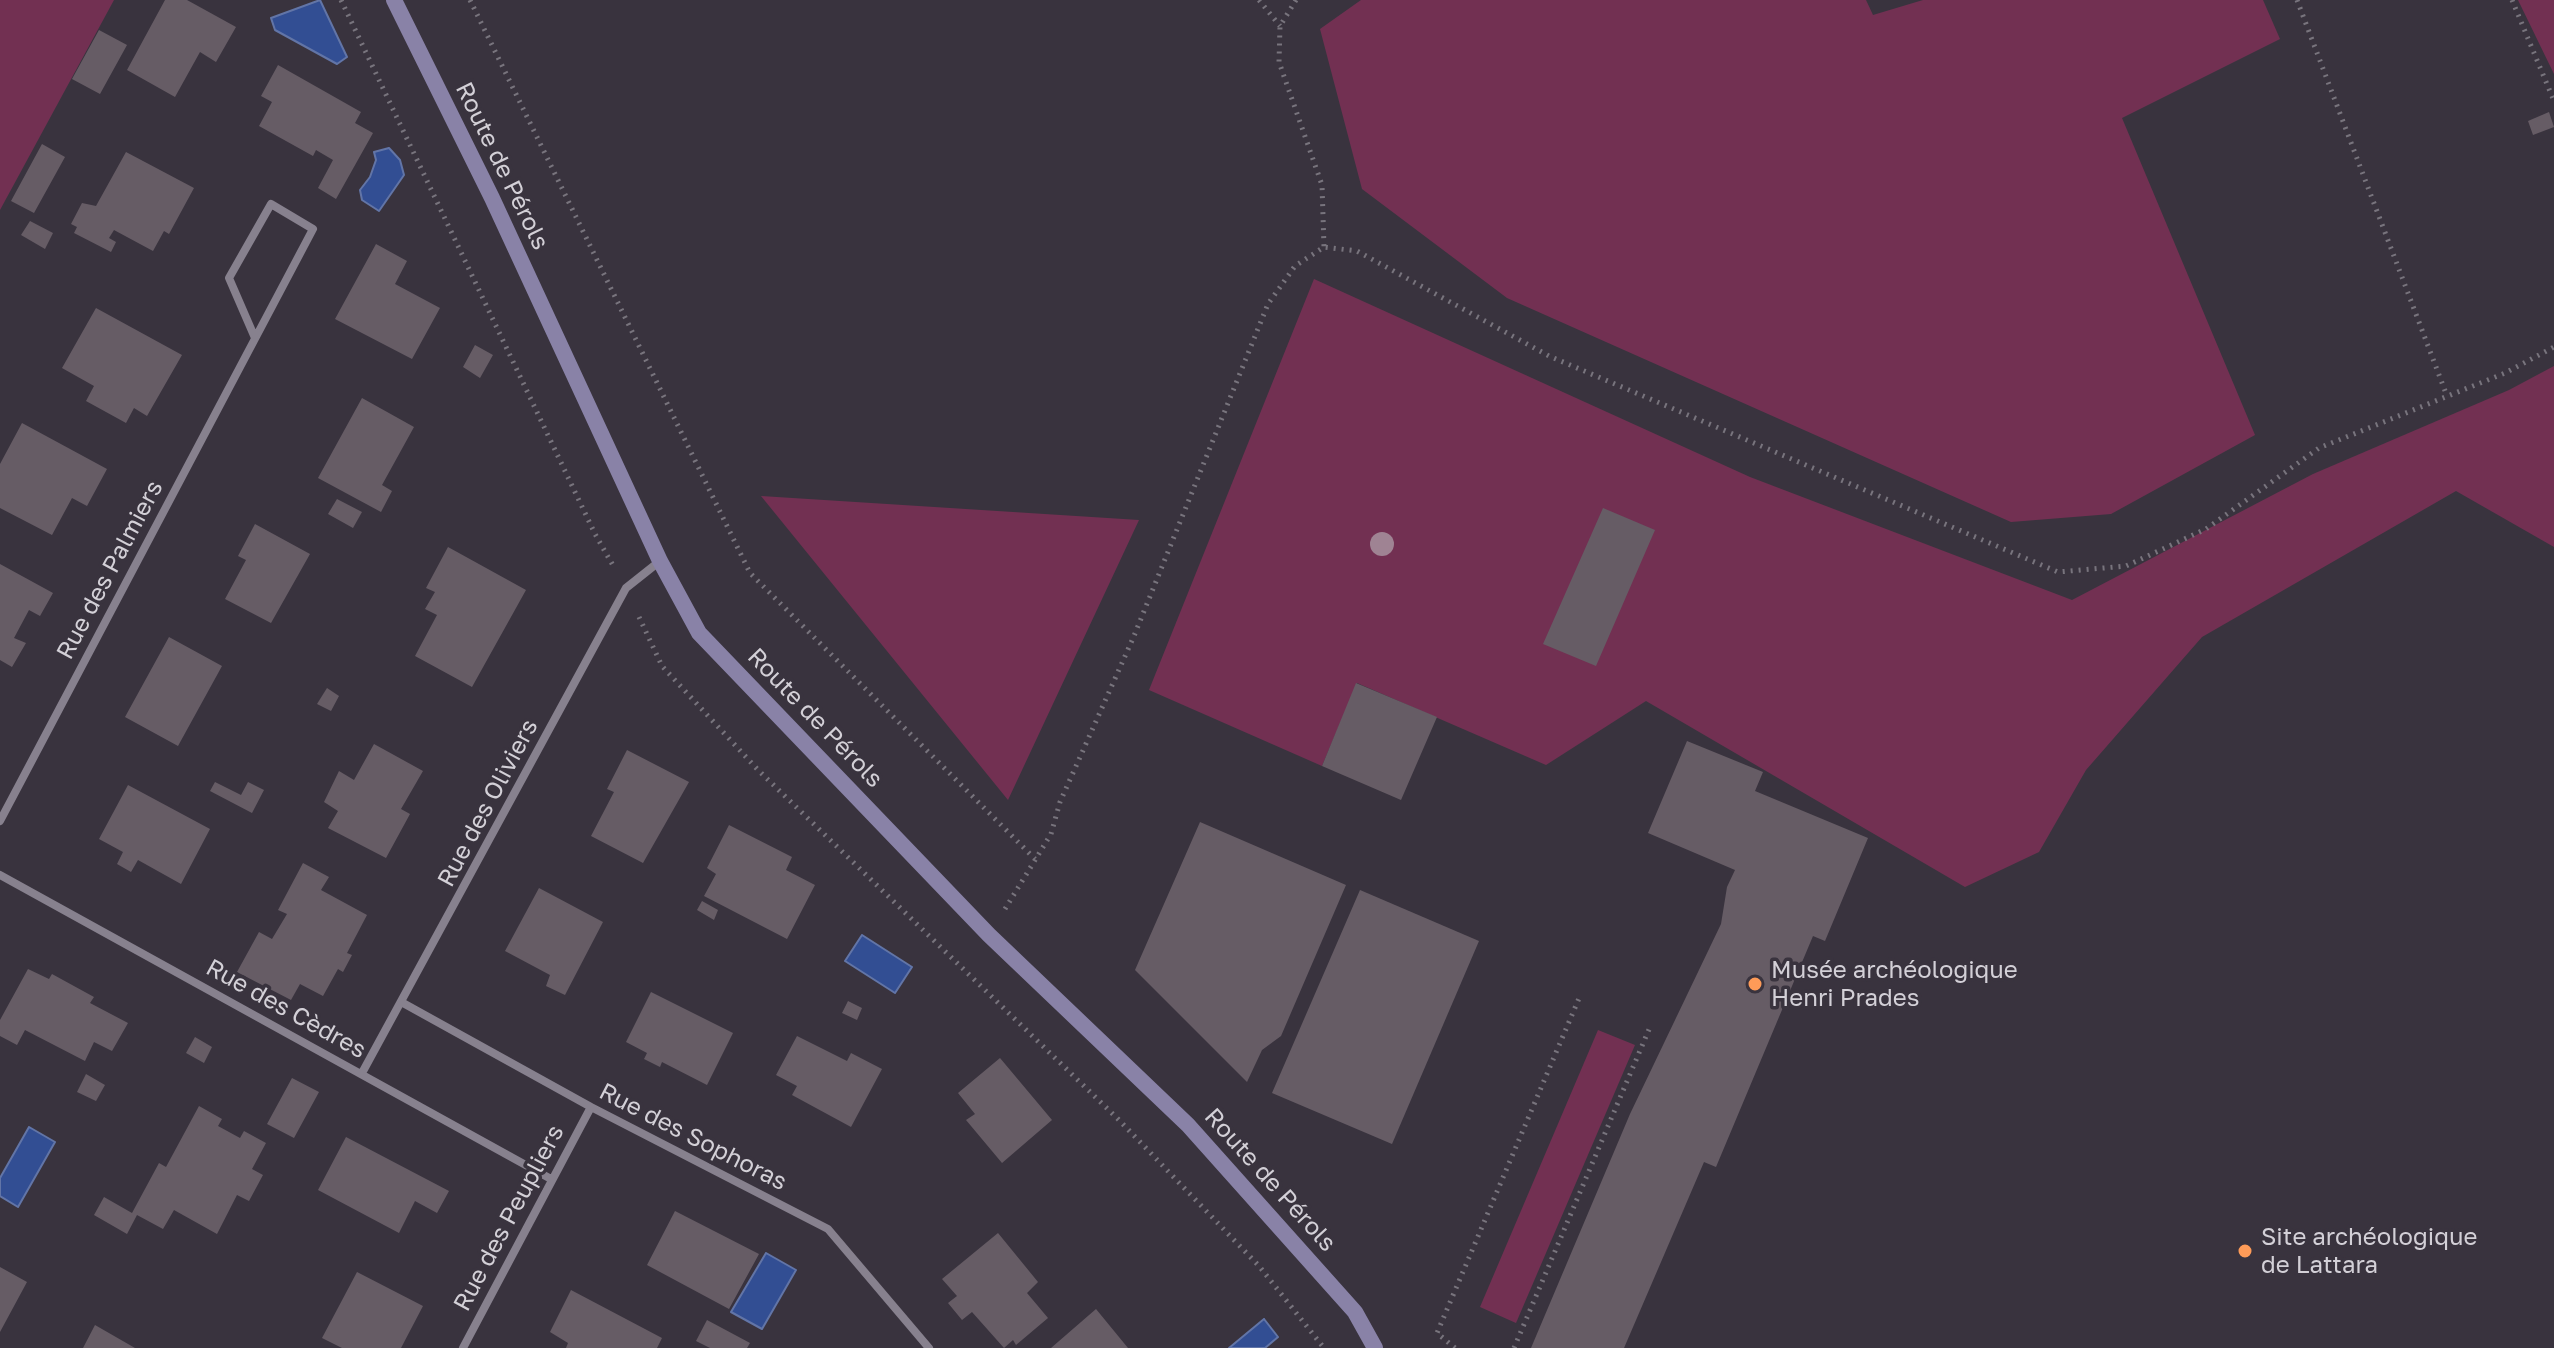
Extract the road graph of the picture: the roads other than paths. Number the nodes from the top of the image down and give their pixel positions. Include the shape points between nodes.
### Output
1 (394, 0) edge
2 (255, 338) junction
3 (660, 561) junction
4 (0, 821) edge
5 (0, 875) edge
6 (403, 1003) junction
7 (362, 1073) junction
8 (591, 1107) junction
9 (551, 1179) junction
10 (463, 1348) edge
11 (929, 1348) edge
12 (1375, 1348) edge

1 - 3 street, Route de Pérols
2 - 2 street, Rue des Palmiers via 313,229 271,204 229,278
2 - 4 street, Rue des Palmiers
3 - 6 street, Rue des Oliviers via 626,588
3 - 12 street, Route de Pérols via 699,633 989,935 1188,1125 1355,1312
5 - 7 street, Rue des Cèdres
6 - 7 street, Rue des Oliviers
6 - 8 street, Rue des Sophoras
7 - 9 street, Rue des Cèdres
8 - 9 street, Rue des Peupliers
8 - 11 street, Rue des Sophoras via 828,1229
9 - 10 street, Rue des Peupliers

